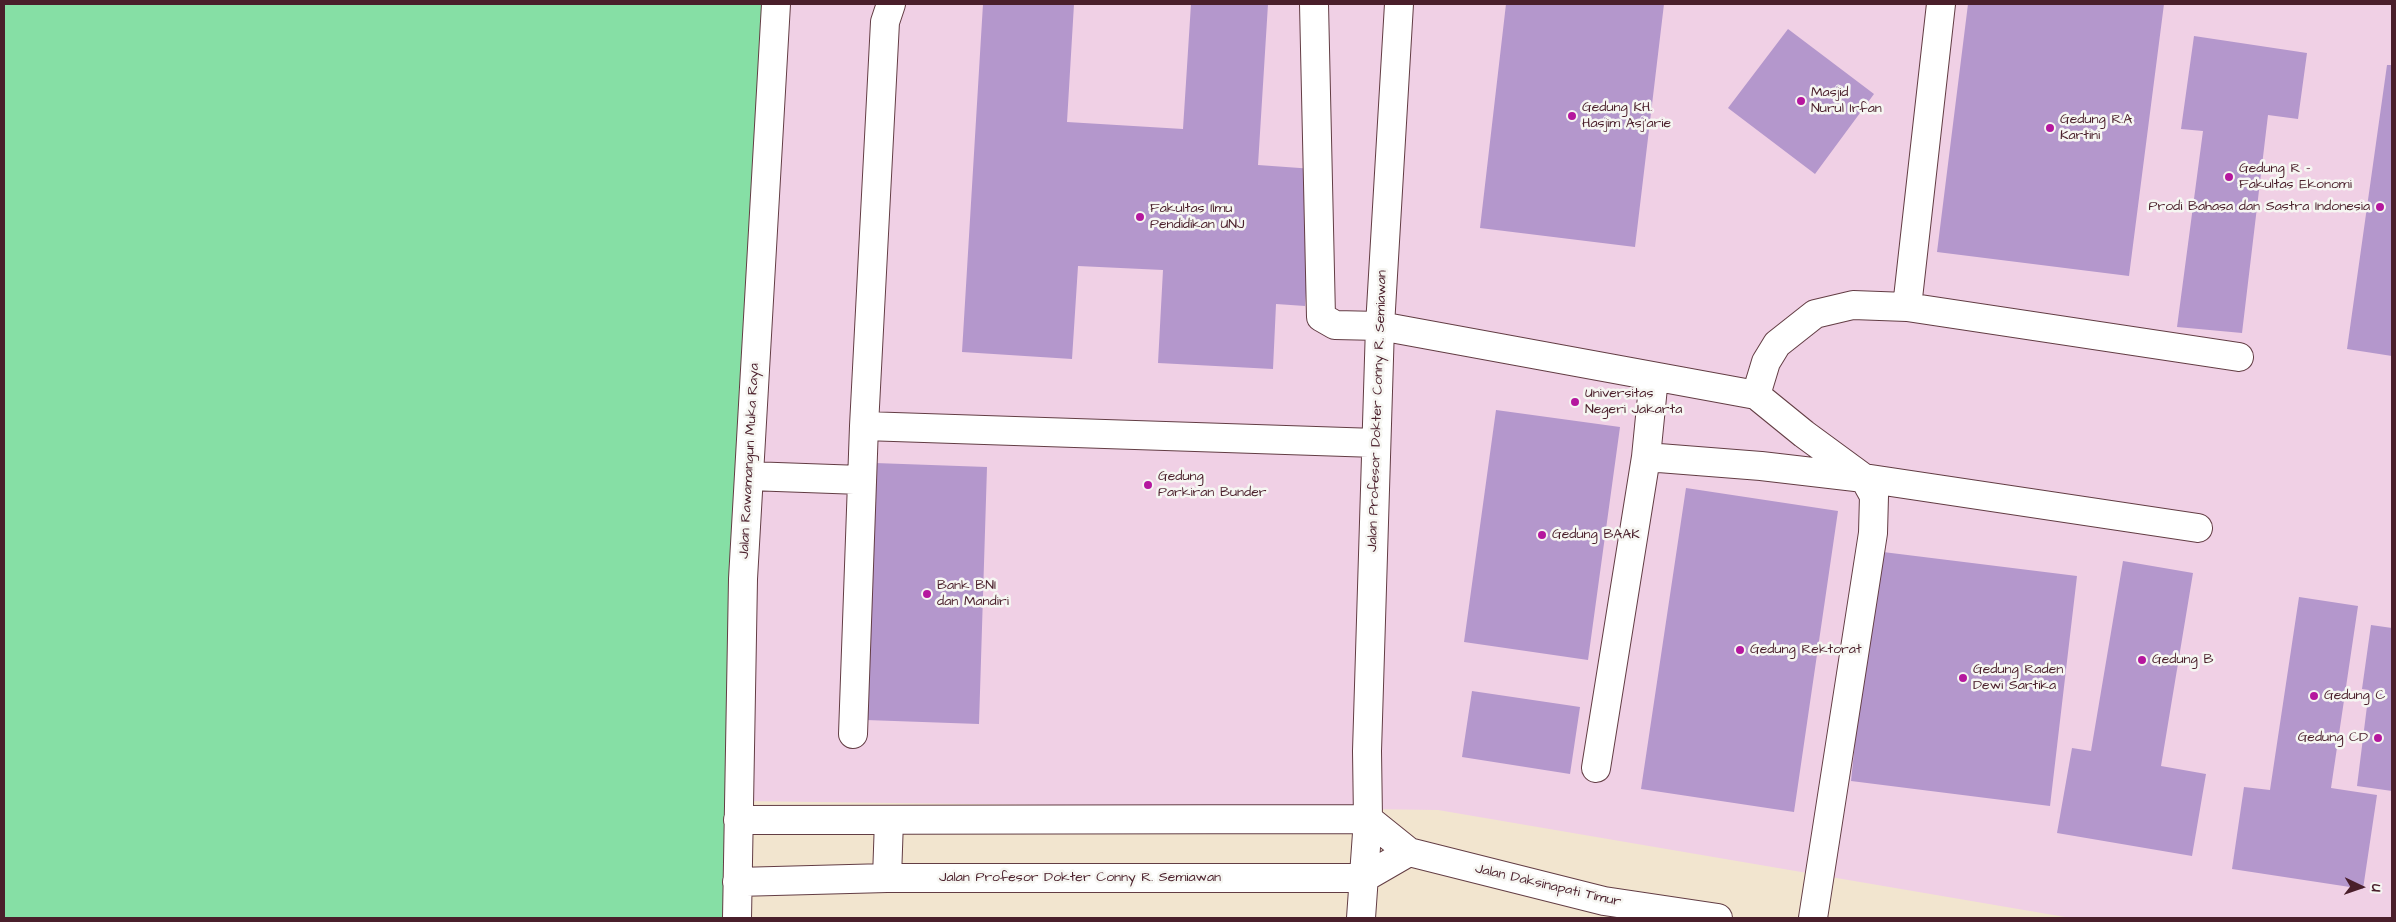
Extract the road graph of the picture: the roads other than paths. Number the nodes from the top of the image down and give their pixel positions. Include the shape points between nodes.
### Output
1 (776, 4) edge
2 (891, 4) edge
3 (1314, 4) edge
4 (1399, 4) edge
5 (1941, 4) edge
6 (1907, 307) junction
7 (1380, 326) junction
8 (2239, 358) dead end
9 (1654, 377) junction
10 (1756, 395) junction
11 (864, 426) junction
12 (1376, 443) junction
13 (1646, 457) junction
14 (749, 476) junction
15 (1864, 478) junction
16 (861, 480) junction
17 (2198, 528) dead end
18 (853, 734) dead end
19 (1596, 768) dead end
20 (1368, 819) junction
21 (738, 820) junction
22 (889, 820) junction
23 (1409, 852) junction
24 (887, 878) junction
25 (1364, 878) junction
26 (737, 882) junction
27 (737, 918) edge
28 (1361, 918) edge
29 (1718, 918) edge
30 (1813, 918) edge

1 - 14 street, Jalan Rawamangun Muka Raya
2 - 11 street via 885,22
3 - 7 street via 1321,317 1334,325
4 - 7 street, Jalan Profesor Dokter Conny R. Semiawan
5 - 6 street
6 - 8 street
6 - 10 street via 1852,305 1815,314 1777,344 1766,362
7 - 9 street
7 - 12 street, Jalan Profesor Dokter Conny R. Semiawan
9 - 10 street
9 - 13 street
10 - 15 street
11 - 12 street
11 - 16 street
12 - 20 street, Jalan Profesor Dokter Conny R. Semiawan
13 - 15 street
13 - 19 street
14 - 16 street
14 - 21 street, Jalan Rawamangun Muka Raya via 743,580
15 - 17 street
15 - 30 street via 1874,496 1873,533
16 - 18 street
20 - 22 street
20 - 23 street, Jalan Daksinapati Timur
20 - 25 street, Jalan Profesor Dokter Conny R. Semiawan
21 - 22 street
21 - 26 street, Jalan Rawamangun Muka Raya
22 - 24 street
23 - 25 street
23 - 29 street, Jalan Daksinapati Timur via 1604,901
24 - 25 street, Jalan Profesor Dokter Conny R. Semiawan
24 - 26 street, Jalan Profesor Dokter Conny R. Semiawan
25 - 28 street
26 - 27 street, Jalan Rawamangun Muka Raya

